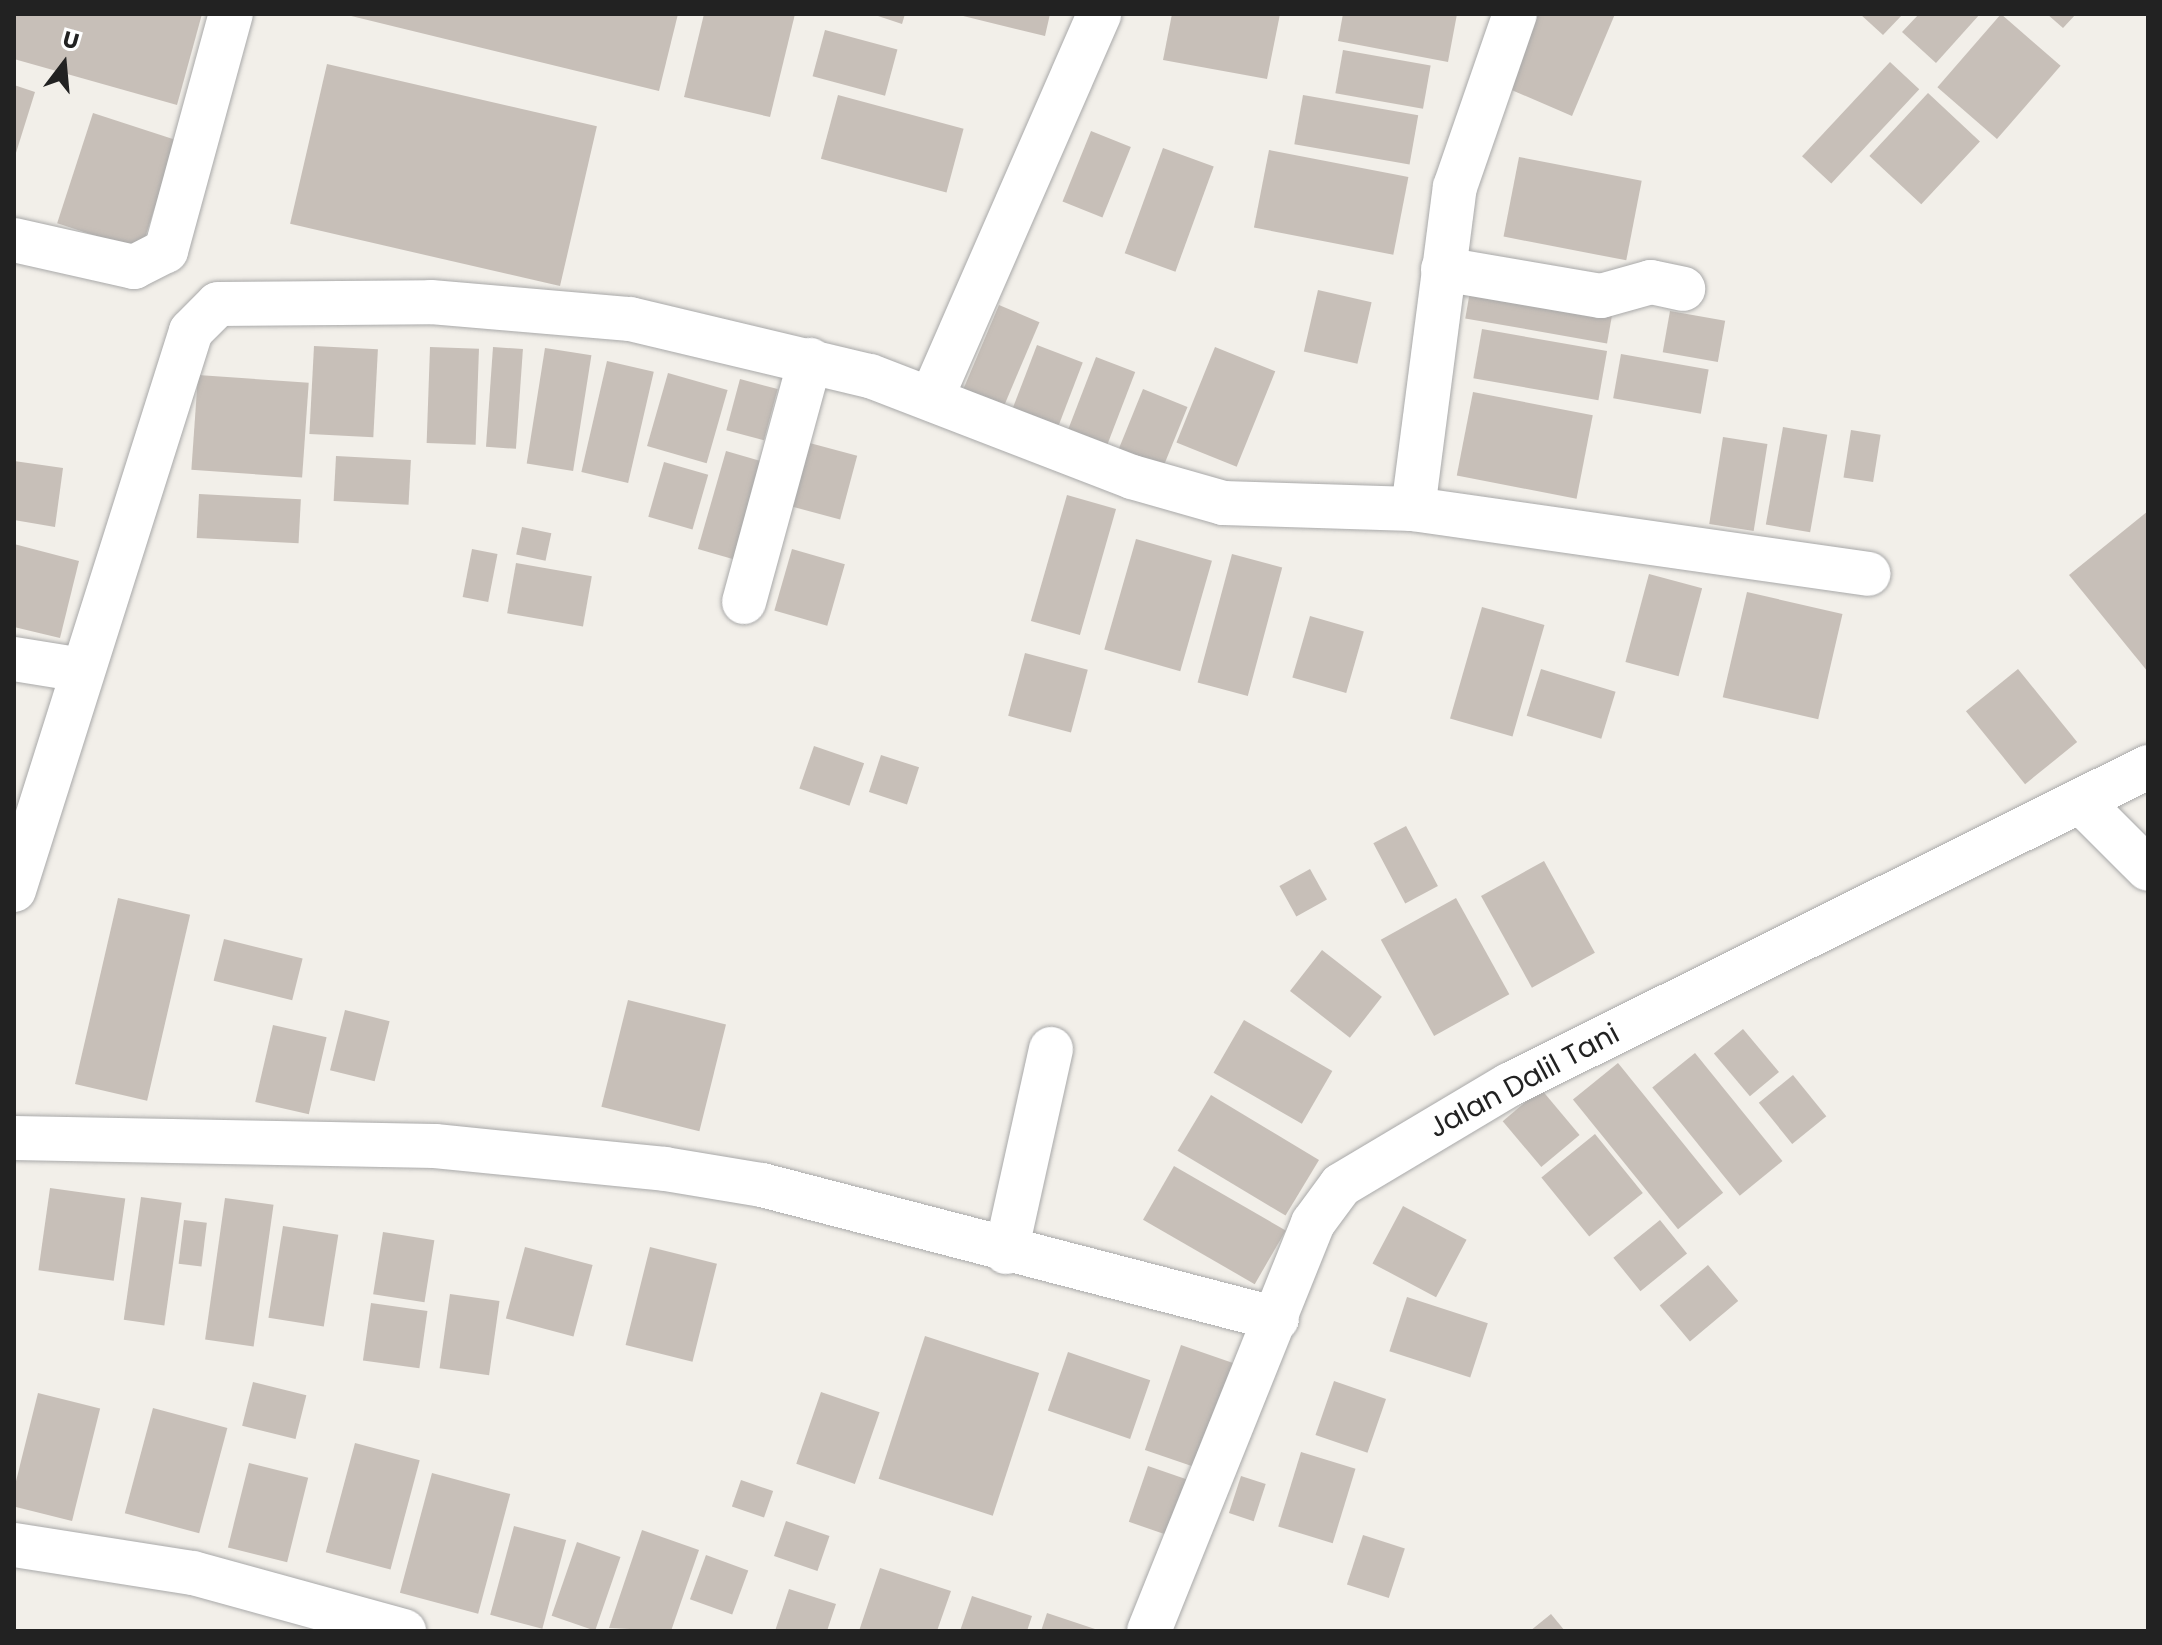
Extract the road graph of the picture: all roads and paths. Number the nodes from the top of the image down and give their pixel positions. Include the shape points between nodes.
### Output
1 (231, 14) edge
2 (1099, 14) edge
3 (1515, 14) edge
4 (14, 240) edge
5 (1443, 269) junction
6 (1683, 289) dead end
7 (810, 360) junction
8 (932, 397) junction
9 (1413, 509) junction
10 (1868, 574) dead end
11 (744, 602) dead end
12 (14, 659) edge
13 (82, 670) junction
14 (2148, 767) edge
15 (2082, 803) junction
16 (24, 826) edge
17 (2148, 869) edge
18 (14, 890) edge
19 (1051, 1049) dead end
20 (14, 1138) edge
21 (1006, 1252) junction
22 (1277, 1319) junction
23 (14, 1545) edge
24 (404, 1631) edge
25 (1149, 1631) edge

1 - 4 street via 166,251 134,267
2 - 8 street
3 - 5 street via 1455,187
5 - 6 street via 1601,296 1651,282
5 - 9 street
7 - 8 street
7 - 11 street
7 - 13 street via 630,319 431,302 218,304 191,331
8 - 9 street via 1132,477 1223,503
9 - 10 street
12 - 13 street
13 - 16 street
14 - 15 street, Jalan Dalil Tani
15 - 17 street
15 - 22 street, Jalan Dalil Tani via 1509,1085 1378,1159 1341,1185 1313,1223
16 - 18 street
19 - 21 street
20 - 21 street via 561,1155 762,1185
21 - 22 street
22 - 25 street, Jalan Dalil Tani
23 - 24 street via 193,1573

